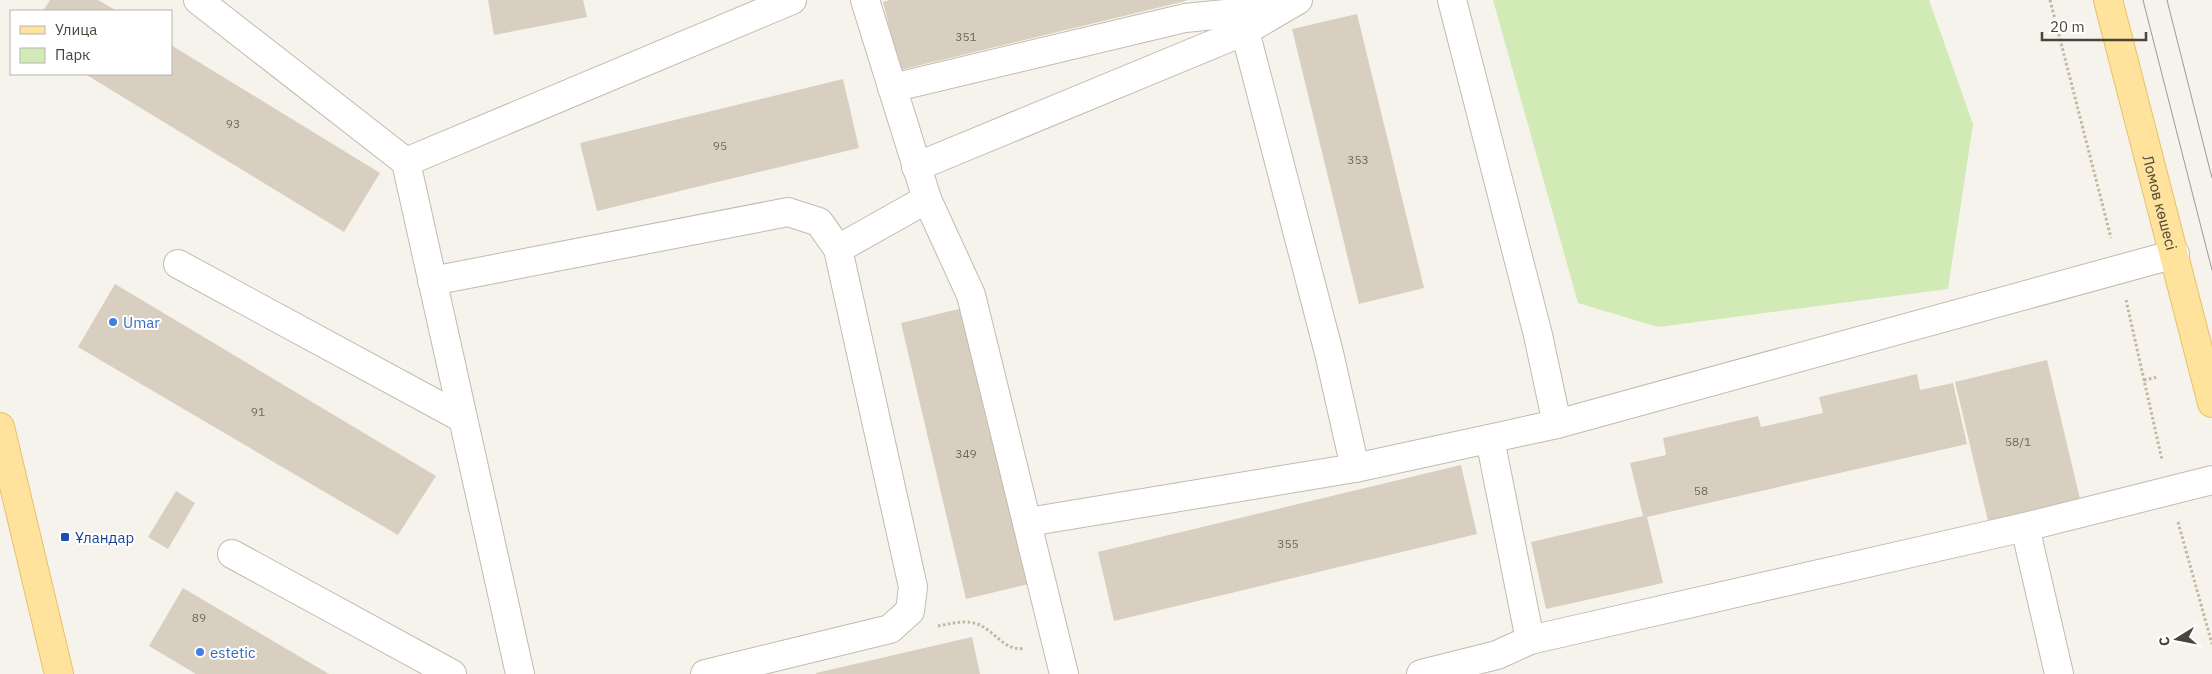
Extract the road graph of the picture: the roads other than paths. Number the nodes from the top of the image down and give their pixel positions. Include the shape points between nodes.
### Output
1 (198, 0) edge
2 (792, 0) edge
3 (865, 0) edge
4 (1452, 0) edge
5 (2108, 0) edge
6 (1292, 4) edge
7 (1245, 30) junction
8 (892, 88) junction
9 (406, 162) junction
10 (916, 166) junction
11 (927, 199) junction
12 (838, 249) junction
13 (2174, 254) junction
14 (178, 264) dead end
15 (432, 281) junction
16 (2212, 403) edge
17 (462, 418) junction
18 (1557, 424) junction
19 (0, 428) edge
20 (1490, 439) junction
21 (1355, 468) junction
22 (2212, 480) edge
23 (1028, 522) junction
24 (2024, 527) junction
25 (232, 554) dead end
26 (1530, 640) junction
27 (1499, 665) edge
28 (59, 674) edge
29 (452, 674) edge
30 (520, 674) edge
31 (705, 674) edge
32 (1064, 674) edge
33 (1421, 674) edge
34 (2058, 674) edge

1 - 9 lane
2 - 9 lane
3 - 8 lane
4 - 18 lane via 1538,335
5 - 13 main road, Ломов көшесі
6 - 7 lane
6 - 8 lane via 1185,18
7 - 10 lane
7 - 21 lane via 1329,353
8 - 10 lane
9 - 15 lane
10 - 11 lane
11 - 12 lane
11 - 23 lane via 971,295
12 - 15 lane via 819,222 788,212
12 - 31 lane via 913,588 910,611 890,629
13 - 16 main road, Ломов көшесі
13 - 18 lane
14 - 17 lane
15 - 17 lane
17 - 30 lane
18 - 20 lane
19 - 28 main road
20 - 21 lane
20 - 26 lane
21 - 23 lane
22 - 24 lane
23 - 32 lane
24 - 26 lane
24 - 34 lane
25 - 29 lane
26 - 27 lane
27 - 33 lane

